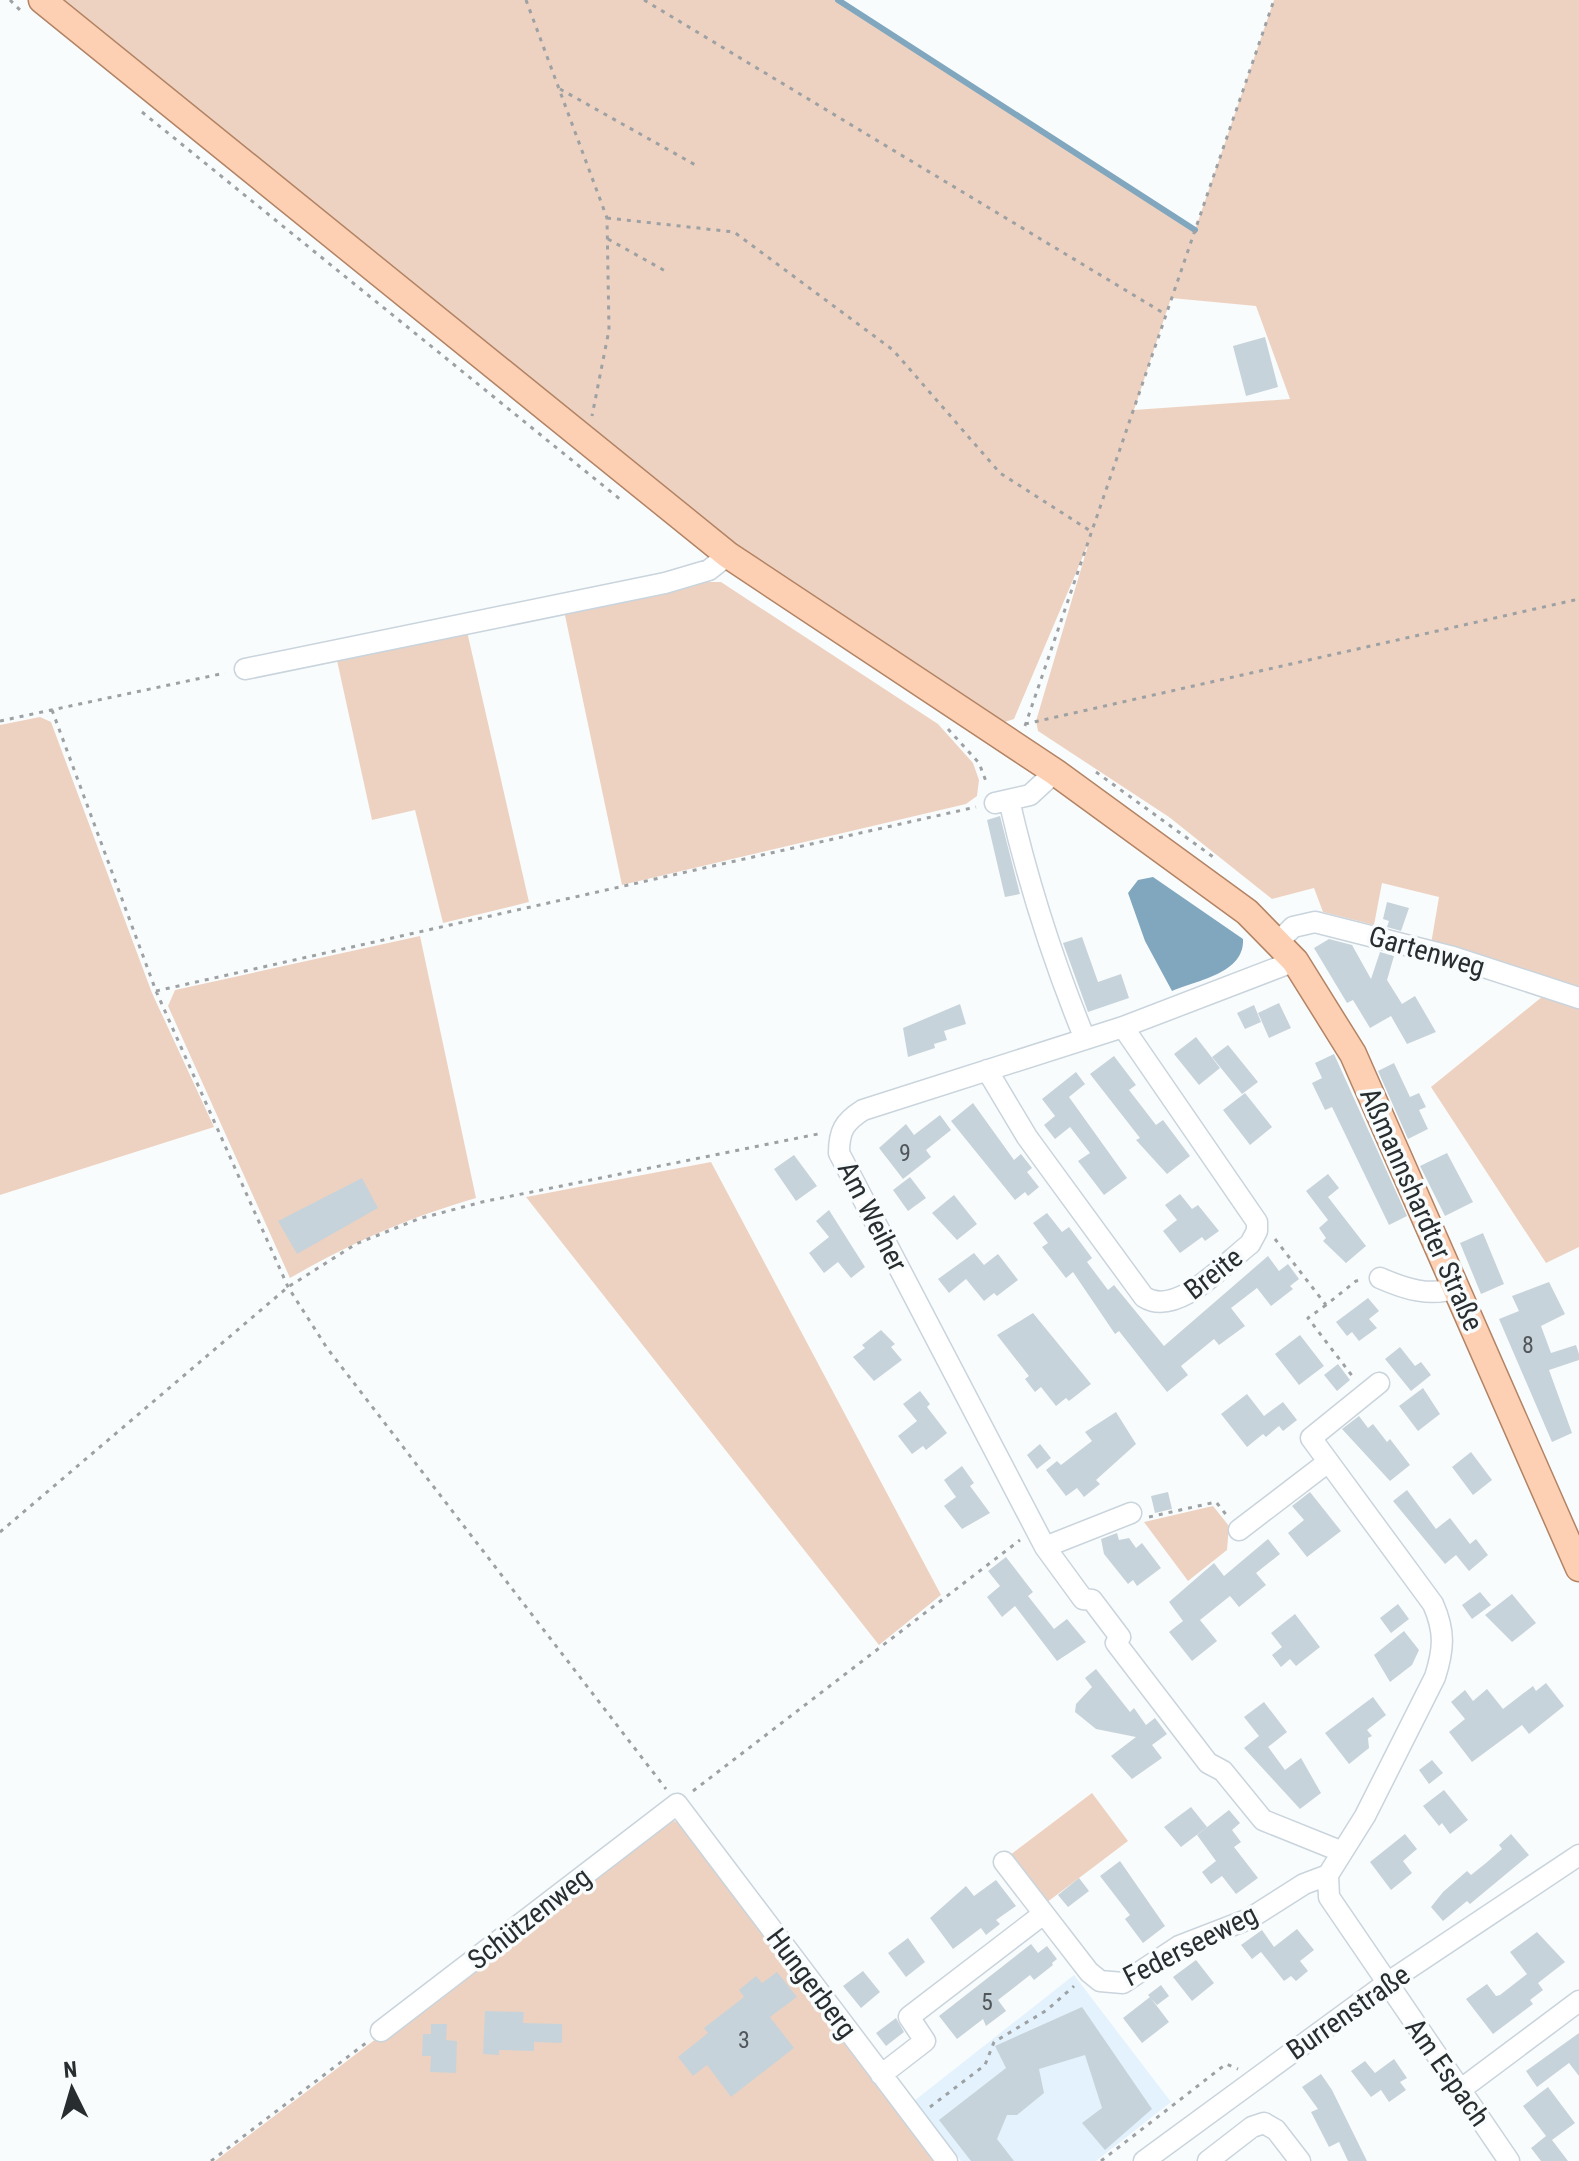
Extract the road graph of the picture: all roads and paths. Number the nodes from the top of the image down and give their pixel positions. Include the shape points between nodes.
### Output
1 (42, 0) edge
2 (526, 0) edge
3 (644, 0) edge
4 (1274, 0) edge
5 (560, 89) junction
6 (699, 167) dead end
7 (607, 218) junction
8 (608, 239) junction
9 (667, 272) dead end
10 (1165, 315) junction
11 (586, 443) junction
12 (1092, 532) junction
13 (728, 555) junction
14 (1579, 599) edge
15 (245, 669) joint
16 (52, 710) junction
17 (0, 721) edge
18 (1020, 734) junction
19 (1055, 772) junction
20 (1002, 801) junction
21 (1286, 951) junction
22 (156, 991) junction
23 (1579, 998) edge
24 (1123, 1027) junction
25 (1085, 1039) junction
26 (987, 1070) junction
27 (839, 1134) junction
28 (1257, 1231) junction
29 (1380, 1278) joint
30 (288, 1287) junction
31 (1456, 1288) junction
32 (1326, 1305) junction
33 (1372, 1388) joint
34 (1328, 1462) junction
35 (1131, 1513) joint
36 (1036, 1529) junction
37 (1239, 1530) joint
38 (0, 1532) edge
39 (1045, 1547) junction
40 (1579, 1568) edge
41 (658, 1778) dead end
42 (677, 1804) junction
43 (1579, 1839) edge
44 (1340, 1851) junction
45 (1579, 1855) edge
46 (1004, 1862) dead end
47 (1556, 1868) junction
48 (1328, 1875) junction
49 (1042, 1915) junction
50 (1089, 1972) junction
51 (1387, 1983) junction
52 (1579, 2001) edge
53 (381, 2031) joint
54 (881, 2075) junction
55 (1248, 2083) junction
56 (1460, 2090) junction
57 (915, 2119) junction
58 (211, 2161) edge
59 (947, 2161) edge
60 (1101, 2161) edge
61 (1144, 2161) edge
62 (1208, 2161) edge
63 (1300, 2161) edge
64 (1509, 2161) edge

1 - 11 main road, Aßmannshardter Straße
2 - 5 path
3 - 10 path
4 - 10 path
5 - 6 path
5 - 7 path
7 - 8 path
7 - 12 path via 734,232 893,350 1000,473
8 - 9 path
8 - 11 path via 609,330
10 - 12 path
11 - 13 main road, Aßmannshardter Straße
12 - 18 path
13 - 15 street via 709,570 665,583
13 - 18 main road, Aßmannshardter Straße
14 - 18 path
15 - 16 path
16 - 17 path
16 - 22 path
18 - 19 main road, Aßmannshardter Straße
19 - 20 street via 1030,795
19 - 21 main road, Aßmannshardter Straße via 1214,885
20 - 22 path
20 - 25 street via 1044,935
21 - 23 street, Gartenweg via 1293,927 1315,922 1453,957
21 - 24 street, Am Weiher
21 - 31 main road, Aßmannshardter Straße via 1353,1054
22 - 30 path
24 - 25 street, Am Weiher
24 - 28 street, Breite via 1255,1216
25 - 26 street, Am Weiher
26 - 27 street, Am Weiher via 863,1110 847,1120
26 - 28 street, Breite via 1063,1189 1152,1302 1180,1300 1250,1244
27 - 30 path via 815,1133 418,1219 356,1244
27 - 36 street, Am Weiher via 839,1153
28 - 32 path via 1272,1235
29 - 31 street via 1438,1294
29 - 32 path via 1356,1281
30 - 38 path
30 - 41 path via 327,1348
31 - 40 main road, Aßmannshardter Straße
32 - 33 path via 1308,1318
33 - 34 street via 1311,1438
34 - 37 street
34 - 44 street via 1433,1604 1444,1638 1435,1677 1365,1816
35 - 37 path via 1140,1519 1216,1502
35 - 39 street
36 - 39 street, Am Weiher
36 - 42 path
39 - 44 street, Am Weiher via 1083,1599 1092,1600 1120,1637 1116,1643 1208,1763 1223,1771 1263,1820
42 - 53 street, Schützenweg
42 - 54 street, Hungerberg
43 - 47 street, Burrenstraße
44 - 48 street
45 - 47 street, Burrenstraße
46 - 49 street, Federseeweg
47 - 51 street, Burrenstraße
48 - 50 street, Federseeweg via 1249,1919 1179,1946 1123,1983 1100,1981
48 - 51 street, Am Espach via 1329,1897
49 - 50 street, Federseeweg
49 - 54 street via 909,2017 925,2041
50 - 57 path via 1047,2010 994,2042 985,2065
51 - 55 street, Burrenstraße
51 - 56 street, Am Espach
52 - 56 street
53 - 58 path
54 - 57 street, Hungerberg
55 - 60 path via 1235,2064 1226,2064
55 - 61 street, Burrenstraße
56 - 64 street, Am Espach
57 - 59 street, Hungerberg
62 - 63 street via 1264,2123

